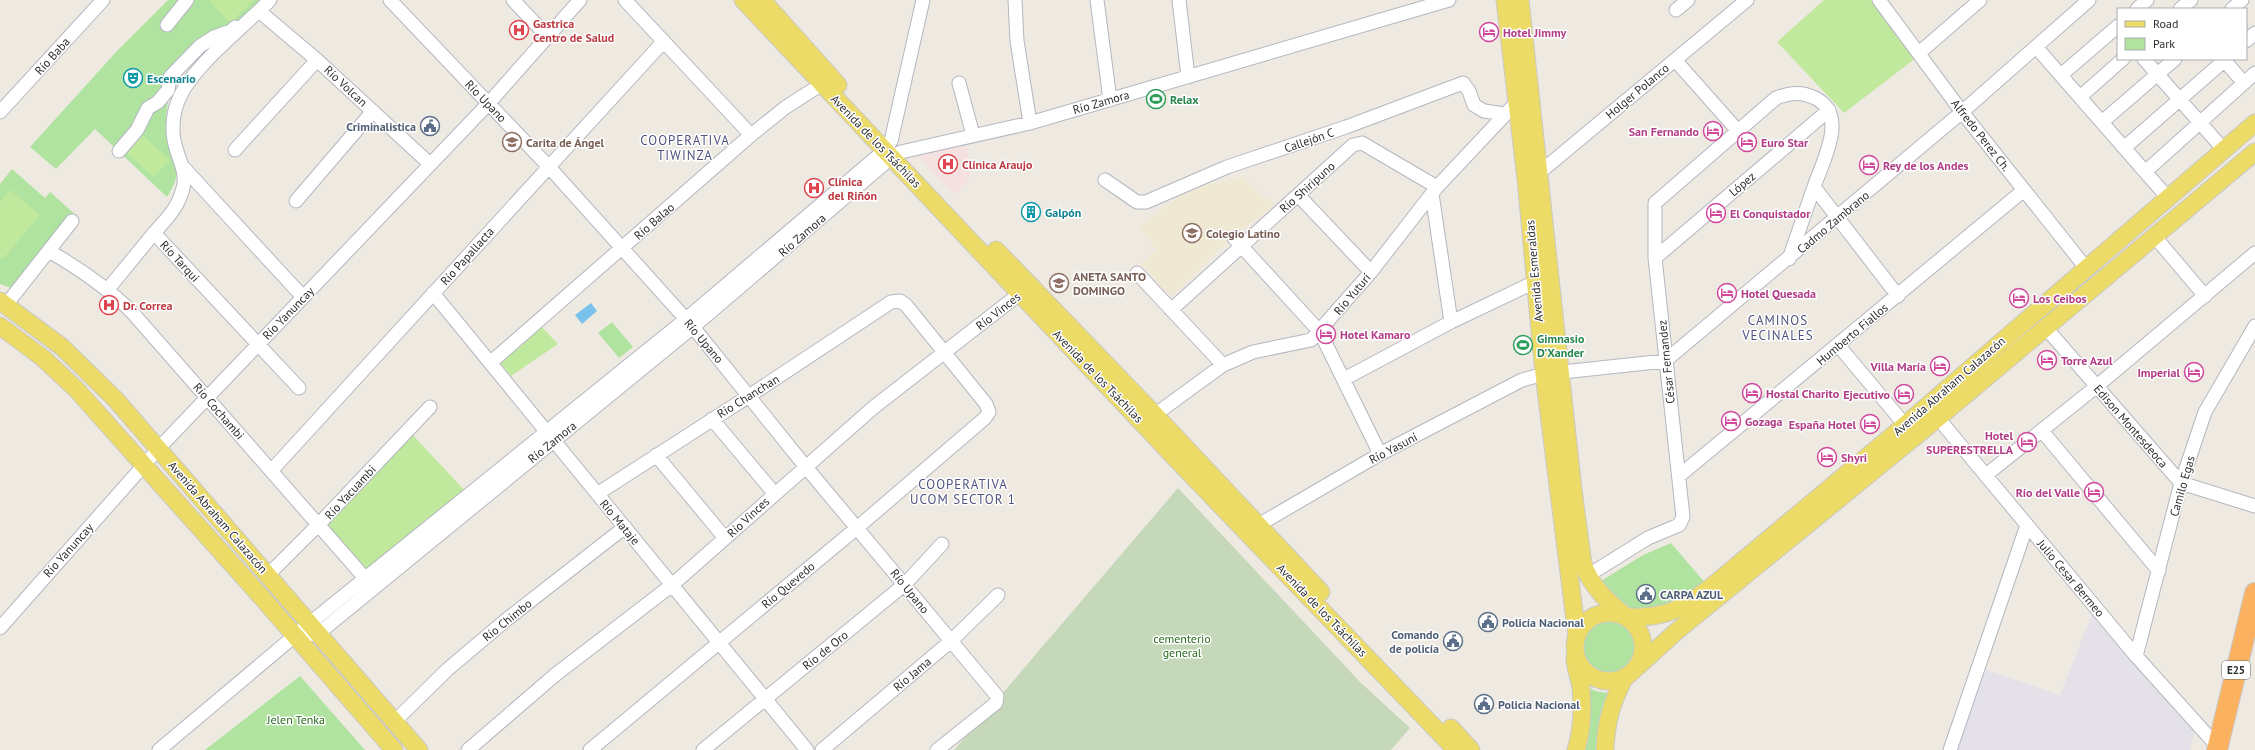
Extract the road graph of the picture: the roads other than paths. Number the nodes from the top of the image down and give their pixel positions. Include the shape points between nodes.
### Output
1 (103, 0) edge
2 (188, 0) edge
3 (270, 0) edge
4 (390, 0) edge
5 (513, 0) edge
6 (580, 0) edge
7 (625, 0) edge
8 (743, 0) edge
9 (762, 0) edge
10 (923, 0) edge
11 (1015, 0) edge
12 (1098, 0) edge
13 (1179, 0) edge
14 (1448, 0) edge
15 (1505, 0) edge
16 (1520, 0) edge
17 (1688, 0) edge
18 (1747, 0) edge
19 (1879, 0) edge
20 (1980, 0) edge
21 (2089, 0) edge
22 (2147, 0) edge
23 (2172, 0) edge
24 (2191, 0) edge
25 (2242, 0) edge
26 (260, 6) edge
27 (2138, 8) edge
28 (2179, 8) edge
29 (2181, 8) edge
30 (2233, 8) edge
31 (1676, 10) dead end
32 (167, 25) dead end
33 (2117, 27) edge
34 (2255, 33) edge
35 (548, 37) junction
36 (2247, 40) edge
37 (664, 41) junction
38 (2036, 47) junction
39 (1919, 53) junction
40 (317, 60) junction
41 (1675, 60) junction
42 (2122, 60) edge
43 (2145, 60) edge
44 (2174, 60) edge
45 (2223, 60) edge
46 (2225, 60) edge
47 (2255, 73) edge
48 (2158, 74) junction
49 (2061, 76) junction
50 (1188, 77) junction
51 (959, 83) dead end
52 (2244, 83) junction
53 (822, 84) junction
54 (2080, 97) junction
55 (2180, 99) junction
56 (1110, 100) junction
57 (488, 104) junction
58 (1511, 108) junction
59 (373, 111) junction
60 (0, 112) edge
61 (1962, 112) junction
62 (1831, 115) junction
63 (2102, 122) junction
64 (2255, 122) edge
65 (1030, 123) junction
66 (2200, 123) junction
67 (1738, 131) junction
68 (751, 135) junction
69 (973, 136) junction
70 (2124, 148) junction
71 (235, 150) dead end
72 (892, 150) junction
73 (2224, 150) junction
74 (119, 151) dead end
75 (2255, 152) edge
76 (430, 164) junction
77 (549, 167) junction
78 (184, 168) junction
79 (2145, 172) junction
80 (1532, 176) junction
81 (1105, 180) dead end
82 (1814, 187) junction
83 (1434, 190) junction
84 (2024, 190) junction
85 (1299, 196) junction
86 (2168, 198) junction
87 (296, 200) dead end
88 (1837, 219) junction
89 (72, 221) dead end
90 (154, 233) junction
91 (2155, 237) junction
92 (1238, 244) junction
93 (622, 248) junction
94 (49, 251) junction
95 (2255, 253) edge
96 (1656, 258) junction
97 (1789, 259) junction
98 (2086, 268) junction
99 (1371, 272) junction
100 (1137, 273) dead end
101 (1535, 282) junction
102 (108, 289) junction
103 (1025, 290) junction
104 (433, 294) junction
105 (1898, 296) junction
106 (2205, 296) junction
107 (303, 297) junction
108 (3, 303) edge
109 (1171, 310) junction
110 (1452, 322) junction
111 (690, 323) junction
112 (0, 326) edge
113 (2255, 326) edge
114 (2046, 328) junction
115 (1320, 332) junction
116 (2251, 341) edge
117 (258, 345) junction
118 (1838, 345) junction
119 (943, 353) junction
120 (1665, 361) junction
121 (490, 363) junction
122 (1223, 365) junction
123 (1552, 373) junction
124 (1344, 379) junction
125 (2097, 386) junction
126 (299, 388) dead end
127 (750, 396) junction
128 (208, 397) junction
129 (430, 407) dead end
130 (1933, 412) junction
131 (712, 419) junction
132 (1149, 419) junction
133 (1910, 431) junction
134 (2042, 431) junction
135 (550, 436) junction
136 (159, 448) junction
137 (1380, 454) junction
138 (656, 455) junction
139 (145, 464) junction
140 (806, 466) junction
141 (271, 471) junction
142 (1986, 475) junction
143 (1679, 476) junction
144 (2181, 483) junction
145 (774, 493) junction
146 (597, 494) junction
147 (2255, 506) edge
148 (318, 525) junction
149 (2027, 525) junction
150 (625, 527) junction
151 (858, 528) junction
152 (1252, 528) junction
153 (725, 538) junction
154 (942, 544) dead end
155 (2159, 571) junction
156 (268, 575) junction
157 (1587, 576) junction
158 (370, 583) junction
159 (905, 584) junction
160 (672, 585) junction
161 (2255, 593) edge
162 (998, 595) dead end
163 (1627, 617) junction
164 (0, 628) edge
165 (314, 628) junction
166 (295, 637) junction
167 (951, 641) junction
168 (719, 643) junction
169 (1576, 643) junction
170 (2136, 656) junction
171 (1631, 672) junction
172 (765, 699) junction
173 (395, 721) junction
174 (2217, 749) edge
175 (159, 750) edge
176 (394, 750) edge
177 (419, 750) edge
178 (468, 750) edge
179 (590, 750) edge
180 (703, 750) edge
181 (807, 750) edge
182 (822, 750) edge
183 (936, 750) edge
184 (1456, 750) edge
185 (1471, 750) edge
186 (1576, 750) edge
187 (1605, 750) edge
188 (1950, 750) edge

1 - 60 street, Río Baba
2 - 32 street
3 - 26 street, Río Tarqui
4 - 57 street, Río Upano
5 - 35 street
6 - 35 street, Río Yanuncay
7 - 37 street
8 - 53 main road, Avenida de los Tsáchilas
9 - 72 main road, Avenida de los Tsáchilas
10 - 72 street
11 - 65 street via 1017,41
12 - 56 street
13 - 50 street
14 - 50 street, Río Zamora
15 - 58 main road, Avenida Esmeraldas
16 - 80 main road, Avenida Esmeraldas
17 - 31 street
18 - 41 street, Holger Polanco
19 - 39 street, Alfredo Perez Ch.
20 - 39 street
21 - 38 street, Cadmo Zambrano
22 - 27 street
23 - 28 street
24 - 29 street
25 - 30 street
26 - 40 street, Río Volcan
26 - 74 street via 231,31 214,37 200,46 170,77 168,90 158,102 148,108 137,130
26 - 78 street, Río Tarqui via 186,84 181,94 174,116 174,139
33 - 49 street
34 - 36 street
35 - 57 street, Río Yanuncay
37 - 68 street
37 - 77 street, Río Papallacta
38 - 49 street
38 - 61 street, Cadmo Zambrano
39 - 61 street, Alfredo Perez Ch.
40 - 59 street, Río Volcan
40 - 71 street
41 - 67 street
41 - 80 street, Holger Polanco
42 - 54 street
43 - 48 street
44 - 48 street
45 - 55 street
46 - 52 street
47 - 52 street
48 - 55 street
48 - 63 street
49 - 54 street
50 - 56 street, Río Zamora
51 - 69 street
52 - 66 street
53 - 68 street, Río Balao via 786,107
53 - 72 main road, Avenida de los Tsáchilas
54 - 63 street
55 - 66 street
55 - 70 street
56 - 65 street, Río Zamora
57 - 76 street, Río Yanuncay
57 - 77 street, Río Upano
58 - 80 main road, Avenida Esmeraldas
58 - 81 street, Callejón C via 1484,111 1474,105 1463,83 1307,141 1227,167 1146,202 1137,202
58 - 83 street, Río Yuturí
59 - 76 street, Río Volcan
59 - 87 street
61 - 84 street, Alfredo Perez Ch.
61 - 88 street, Cadmo Zambrano
62 - 67 street via 1823,102 1801,93 1787,94 1776,98
62 - 82 street via 1832,135
62 - 96 street, López
63 - 70 street
64 - 73 main road, Avenida Abraham Calazacón
65 - 69 street, Río Zamora
66 - 73 street
66 - 79 street
67 - 96 street, César Fernandez via 1655,203
68 - 93 street, Río Balao
69 - 72 street, Río Zamora
70 - 79 street
72 - 103 main road, Avenida de los Tsáchilas
72 - 111 street, Río Zamora
73 - 86 main road, Avenida Abraham Calazacón
75 - 91 main road, Avenida Abraham Calazacón
76 - 107 street, Río Yanuncay
77 - 93 street, Río Upano
77 - 104 street, Río Papallacta
78 - 90 street, Río Tarqui via 183,188 177,203
78 - 107 street
79 - 86 street
80 - 101 main road, Avenida Esmeraldas
80 - 123 main road, Avenida Esmeraldas
82 - 88 street
82 - 97 street
83 - 85 street, Río Shiripuno via 1362,142 1358,142
83 - 99 street, Río Yuturí
83 - 110 street
84 - 98 street, Alfredo Perez Ch.
84 - 105 street, Humberto Fiallos
85 - 92 street, Río Shiripuno
85 - 99 street
86 - 98 main road, Avenida Abraham Calazacón
88 - 97 street, Cadmo Zambrano
88 - 105 street
89 - 94 street
90 - 102 street
90 - 117 street, Río Tarqui
91 - 106 street
91 - 114 main road, Avenida Abraham Calazacón
92 - 109 street, Río Shiripuno
92 - 115 street
93 - 111 street, Río Upano
93 - 121 street, Río Balao
94 - 102 street, Río Cochambi
94 - 108 street
95 - 106 street
96 - 120 street, César Fernandez
97 - 120 street, Cadmo Zambrano
98 - 130 main road, Avenida Abraham Calazacón
99 - 115 street, Río Yuturí
100 - 109 street
101 - 110 street
101 - 123 main road, Avenida Esmeraldas
102 - 128 street, Río Cochambi
103 - 119 street, Río Vinces
103 - 132 main road, Avenida de los Tsáchilas
104 - 121 street, Río Mataje
104 - 141 street, Río Papallacta
105 - 118 street, Humberto Fiallos
106 - 125 street
107 - 117 street, Río Yanuncay
108 - 136 main road, Avenida Abraham Calazacón via 80,363
109 - 122 street
110 - 124 street
111 - 127 street, Río Upano
111 - 135 street, Río Zamora
112 - 139 main road, Avenida Abraham Calazacón via 56,370
113 - 116 street, Camilo Egas
114 - 125 street, Edison Montesdeoca
114 - 130 main road, Avenida Abraham Calazacón
115 - 122 street, Río Yuturí via 1311,340 1253,352
115 - 124 street
116 - 144 street, Camilo Egas via 2205,412
117 - 126 street, Río Tarqui
117 - 128 street, Río Yanuncay
118 - 133 street
118 - 143 street, Humberto Fiallos
119 - 127 street, Río Chanchan via 906,305 891,302
119 - 140 street, Río Vinces via 874,407
119 - 151 street, Río Quevedo via 986,404 989,412
120 - 123 street
120 - 143 street, César Fernandez
121 - 135 street, Río Mataje
122 - 132 street, Río Yuturí
123 - 137 street, Río Yasuní via 1522,380
123 - 157 main road, Avenida Esmeraldas
123 - 169 main road, Avenida Esmeraldas
124 - 137 street
125 - 134 street
125 - 144 street, Edison Montesdeoca
127 - 131 street, Río Chanchan
127 - 140 street, Río Upano
128 - 136 street, Río Yanuncay
128 - 141 street, Río Cochambi
129 - 148 street, Río Yacuambi
130 - 133 main road, Avenida Abraham Calazacón
130 - 142 street, Julio Cesar Bermeo
131 - 138 street, Río Chanchan
131 - 145 street
132 - 152 main road, Avenida de los Tsáchilas
133 - 163 main road, Avenida Abraham Calazacón via 1695,600 1675,612 1659,616
133 - 171 main road, Avenida Abraham Calazacón
134 - 142 street
134 - 155 street
135 - 146 street, Río Mataje
135 - 158 street, Río Zamora
136 - 139 street, Río Yanuncay
136 - 156 main road, Avenida Abraham Calazacón
137 - 152 street, Río Yasuní
138 - 146 street, Río Chanchan
138 - 153 street
139 - 164 street, Río Yanuncay
139 - 166 main road, Avenida Abraham Calazacón
140 - 145 street, Río Vinces
140 - 151 street, Río Upano
141 - 148 street, Río Cochambi
142 - 149 street, Julio Cesar Bermeo
143 - 157 street, César Fernandez via 1682,521 1648,538
144 - 147 street
144 - 155 street, Camilo Egas
145 - 153 street, Río Vinces
146 - 150 street, Río Mataje
148 - 156 street, Río Yacuambi
148 - 158 street, Río Cochambi
149 - 170 street, Julio Cesar Bermeo
149 - 188 street
150 - 160 street, Río Mataje
150 - 173 street, Río Chimbo via 506,620 448,669
151 - 159 street, Río Upano
151 - 168 street, Río Quevedo
152 - 184 main road, Avenida de los Tsáchilas
152 - 185 main road, Avenida de los Tsáchilas
153 - 160 street, Río Vinces
154 - 159 street, Río de Oro
155 - 170 street, Camilo Egas
156 - 165 main road, Avenida Abraham Calazacón
157 - 163 main road, Avenida Esmeraldas via 1599,593
158 - 165 street, Río Zamora
159 - 167 street, Río Upano
159 - 172 street, Río de Oro
160 - 168 street, Río Mataje
160 - 178 street, Río Vinces via 555,676
161 - 174 highway, E25
162 - 167 street, Río Jama
163 - 169 main road via 1616,613 1603,613 1588,622
163 - 171 main road via 1636,625 1642,641 1642,658
165 - 166 street, Río Zamora
165 - 173 main road, Avenida Abraham Calazacón
166 - 175 street, Río Zamora
166 - 176 main road, Avenida Abraham Calazacón
167 - 182 street, Río Jama
167 - 183 street, Río Upano via 998,699
168 - 172 street, Río Mataje
168 - 179 street, Río Quevedo
169 - 171 main road via 1578,660 1584,670 1593,677 1614,680
169 - 186 main road, Avenida Esmeraldas via 1575,667 1581,688 1581,733
170 - 174 street, Julio Cesar Bermeo
171 - 187 main road, Avenida Abraham Calazacón via 1610,710
172 - 180 street, Río de Oro
172 - 181 street, Río Mataje
173 - 177 main road, Avenida Abraham Calazacón

